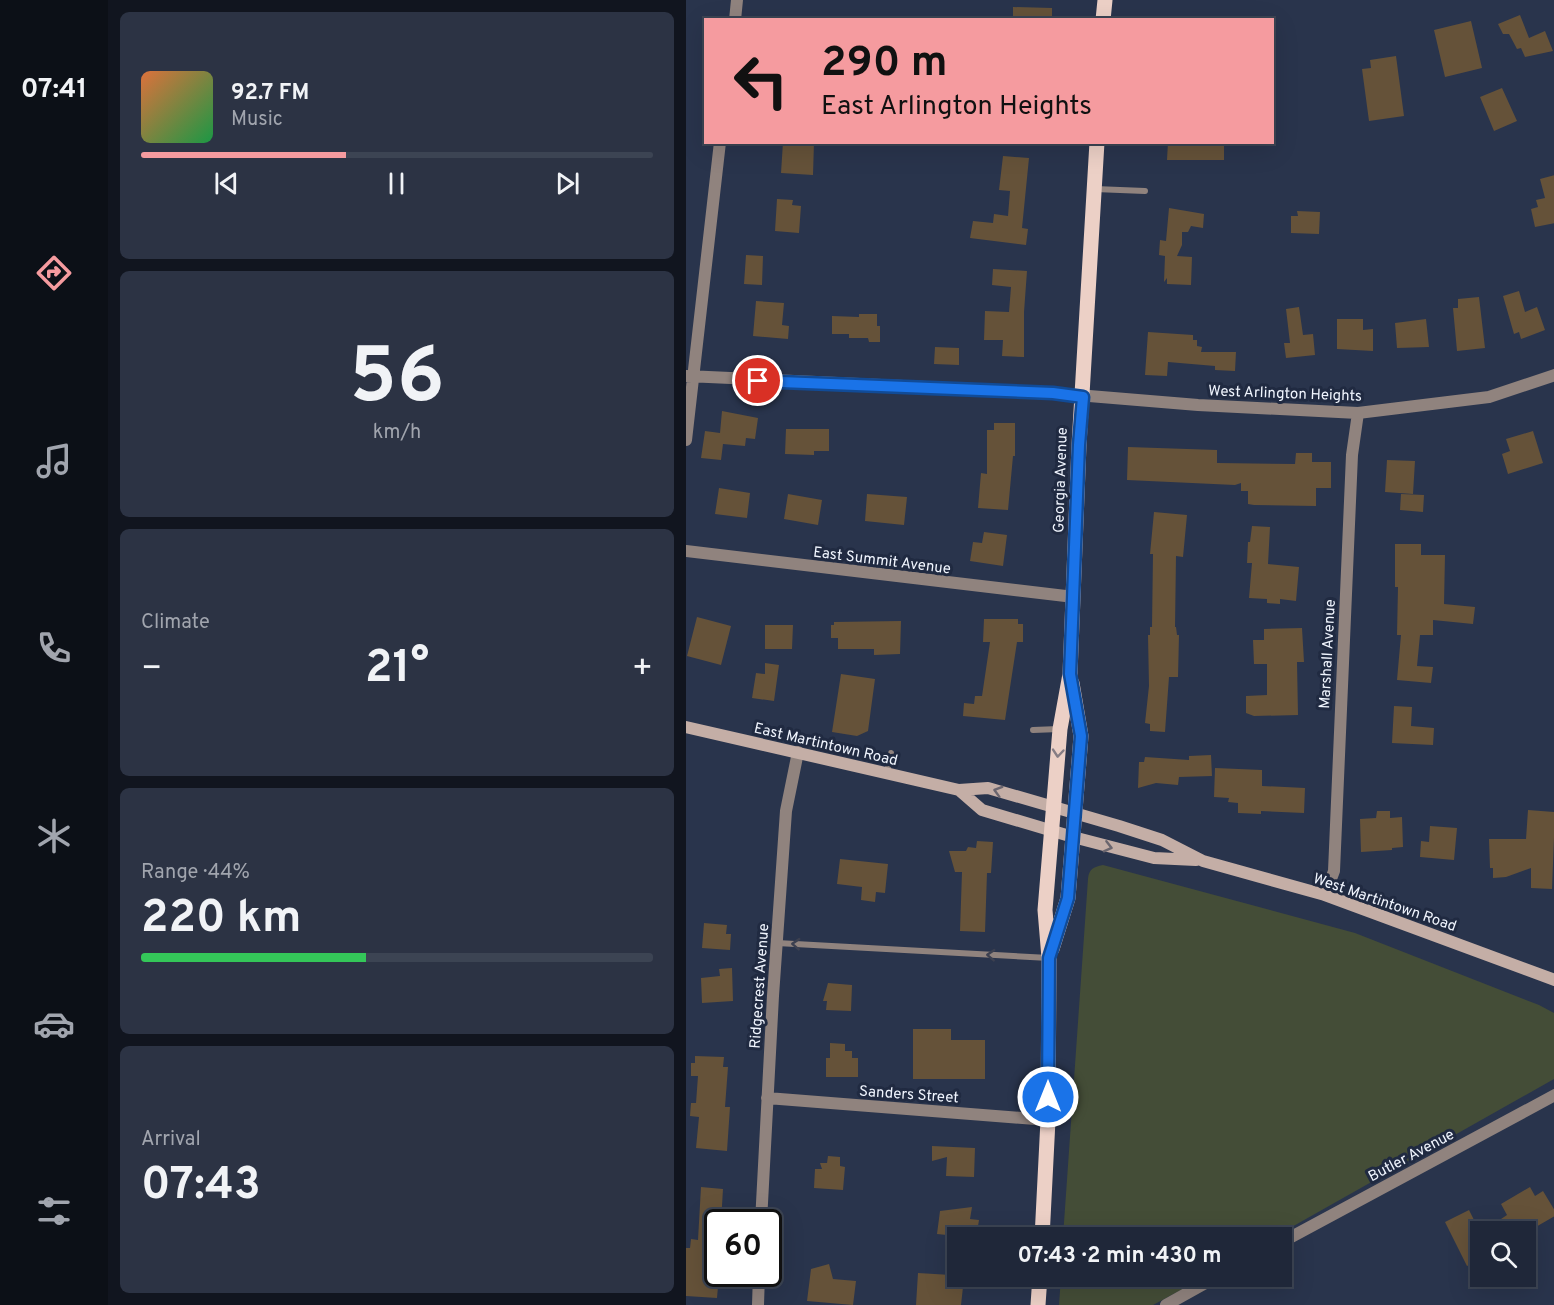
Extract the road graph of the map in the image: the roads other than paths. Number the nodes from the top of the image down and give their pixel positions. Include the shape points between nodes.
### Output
1 (737, 0) edge
2 (1104, 0) edge
3 (735, 18) edge
4 (1103, 18) edge
5 (720, 144) edge
6 (1097, 144) edge
7 (1094, 189) junction
8 (1145, 191) dead end
9 (1554, 375) edge
10 (689, 377) edge
11 (1083, 397) junction
12 (1358, 413) junction
13 (686, 440) edge
14 (686, 551) edge
15 (1074, 597) junction
16 (1070, 674) junction
17 (686, 727) edge
18 (1060, 729) junction
19 (1033, 730) dead end
20 (798, 752) junction
21 (891, 753) dead end
22 (886, 774) junction
23 (959, 790) junction
24 (1053, 807) junction
25 (1075, 813) junction
26 (1051, 831) junction
27 (1073, 837) junction
28 (1203, 861) junction
29 (1325, 895) junction
30 (777, 943) junction
31 (1049, 958) junction
32 (1554, 980) edge
33 (1554, 1095) edge
34 (767, 1098) junction
35 (1048, 1120) junction
36 (762, 1209) edge
37 (1043, 1227) edge
38 (1292, 1237) edge
39 (759, 1287) edge
40 (1039, 1287) edge
41 (1198, 1287) edge
42 (758, 1305) edge
43 (1038, 1305) edge
44 (1166, 1305) edge

1 - 3 street
2 - 4 main road
5 - 10 street
6 - 7 main road, Georgia Avenue
7 - 8 lane
7 - 11 main road, Georgia Avenue
9 - 12 street, West Arlington Heights via 1489,397
10 - 11 street, West Arlington Heights
10 - 13 street
11 - 12 street, West Arlington Heights
11 - 15 main road, Georgia Avenue
12 - 29 street, Marshall Avenue via 1352,455 1334,871
14 - 15 street, East Summit Avenue
15 - 16 main road, Georgia Avenue
16 - 18 main road, Georgia Avenue
16 - 25 main road, Georgia Avenue via 1081,736
17 - 20 main road, East Martintown Road
18 - 19 lane
18 -> 24 main road, Georgia Avenue
20 - 22 main road, East Martintown Road
20 - 30 street, Ridgecrest Avenue via 786,811
21 - 22 lane
22 - 23 main road, East Martintown Road
24 -> 23 main road, East Martintown Road via 988,788
23 - 26 main road, East Martintown Road via 982,810
24 - 25 main road, East Martintown Road
24 - 26 main road, Georgia Avenue
25 - 27 main road, Georgia Avenue
25 - 28 main road, West Martintown Road via 1162,840
26 - 27 main road, West Martintown Road
26 - 31 main road, Georgia Avenue via 1045,910
27 -> 28 main road, West Martintown Road via 1154,858
27 - 31 main road, Georgia Avenue via 1068,898
28 - 29 main road, West Martintown Road
29 - 32 main road, West Martintown Road
31 -> 30 lane
30 - 34 street, Ridgecrest Avenue
31 - 35 main road, Georgia Avenue
33 - 38 street, Butler Avenue
34 - 35 street, Sanders Street
34 - 36 street, Ridgecrest Avenue
35 - 37 main road, Georgia Avenue
39 - 42 street
40 - 43 main road
41 - 44 street

